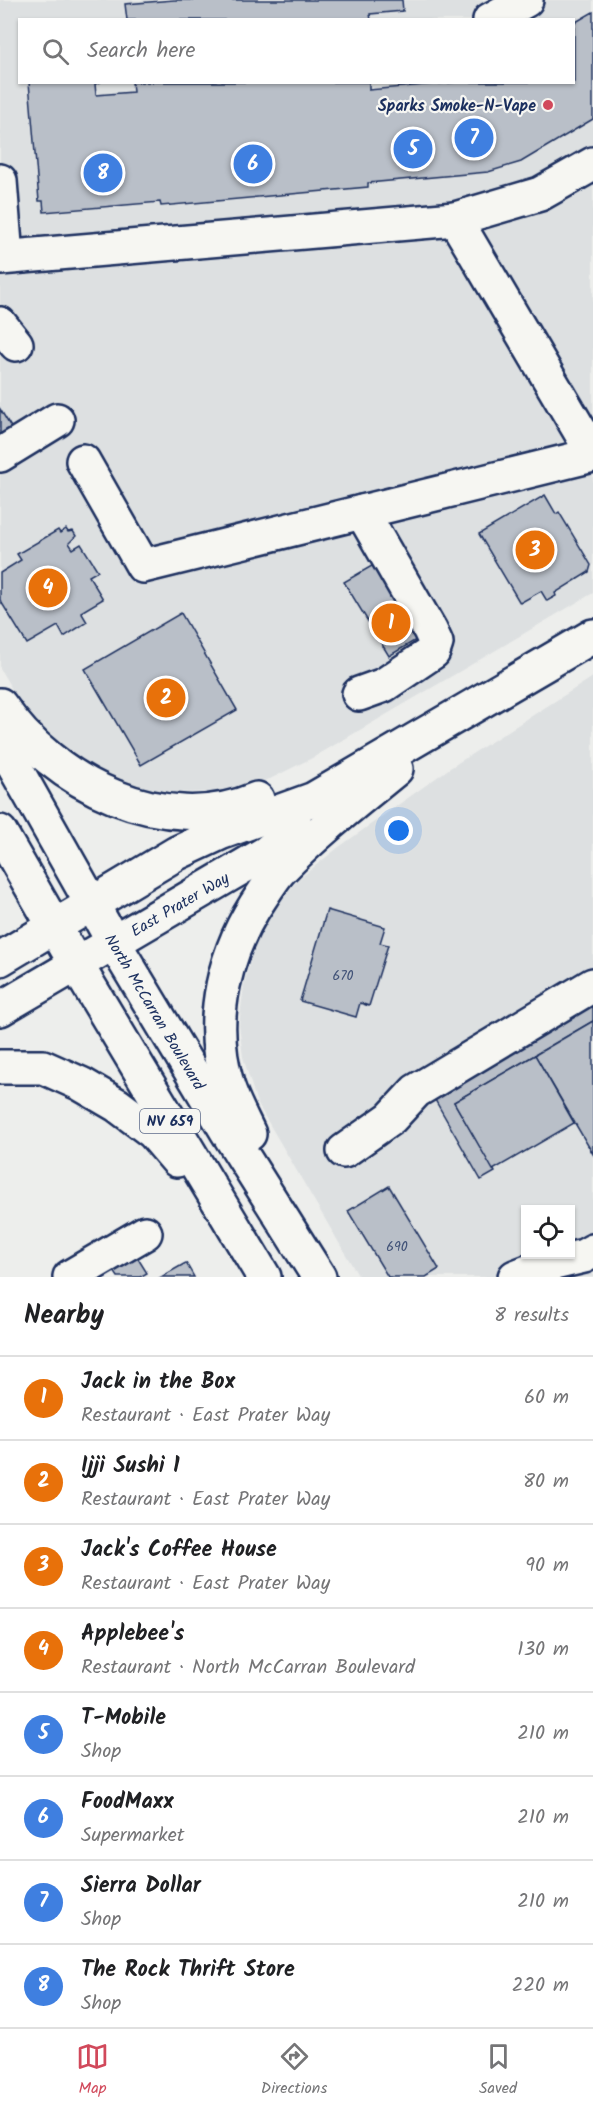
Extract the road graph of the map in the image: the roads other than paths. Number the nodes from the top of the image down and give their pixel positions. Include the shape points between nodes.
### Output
1 (526, 0) edge
2 (494, 18) edge
3 (593, 164) edge
4 (0, 181) edge
5 (455, 219) junction
6 (3, 258) edge
7 (57, 420) dead end
8 (593, 454) edge
9 (0, 455) edge
10 (83, 461) dead end
11 (362, 512) junction
12 (593, 636) edge
13 (359, 694) dead end
14 (480, 703) junction
15 (0, 705) edge
16 (0, 741) edge
17 (314, 799) junction
18 (0, 832) edge
19 (92, 903) junction
20 (55, 927) junction
21 (114, 943) junction
22 (0, 959) edge
23 (76, 964) junction
24 (593, 986) edge
25 (0, 1009) edge
26 (0, 1066) edge
27 (344, 1151) dead end
28 (273, 1203) junction
29 (145, 1233) dead end
30 (593, 1251) edge
31 (70, 1277) edge
32 (264, 1277) edge
33 (319, 1277) edge
34 (515, 1277) edge

1 - 2 main road
3 - 5 main road via 540,194
4 - 6 main road
5 - 6 main road
5 - 8 main road
7 - 9 main road
8 - 11 main road
10 - 11 main road via 143,566
11 - 13 main road via 436,644 433,652 384,685
12 - 14 main road, East Prater Way
14 - 15 main road via 246,804 190,812 121,800 90,786 39,749
14 - 17 main road, East Prater Way
14 - 28 main road via 324,829 281,870 240,931 223,987 218,1021 221,1050 227,1083
16 - 19 main road, North McCarran Boulevard / NV 659
17 - 19 main road, East Prater Way via 220,832
17 - 21 main road, East Prater Way via 292,831 266,853
18 - 20 main road, NV 659
19 - 20 main road, East Prater Way
19 - 21 main road, North McCarran Boulevard / NV 659
20 - 22 main road, East Prater Way
20 - 23 main road, NV 659
21 - 23 main road, East Prater Way
21 - 28 main road, North McCarran Boulevard / NV 659
23 - 25 main road, East Prater Way
23 - 32 main road, NV 659
24 - 27 main road via 416,1091 391,1118
26 - 32 main road via 43,1067 117,1105 153,1132
28 - 33 main road, North McCarran Boulevard / NV 659
29 - 31 main road
30 - 34 main road

